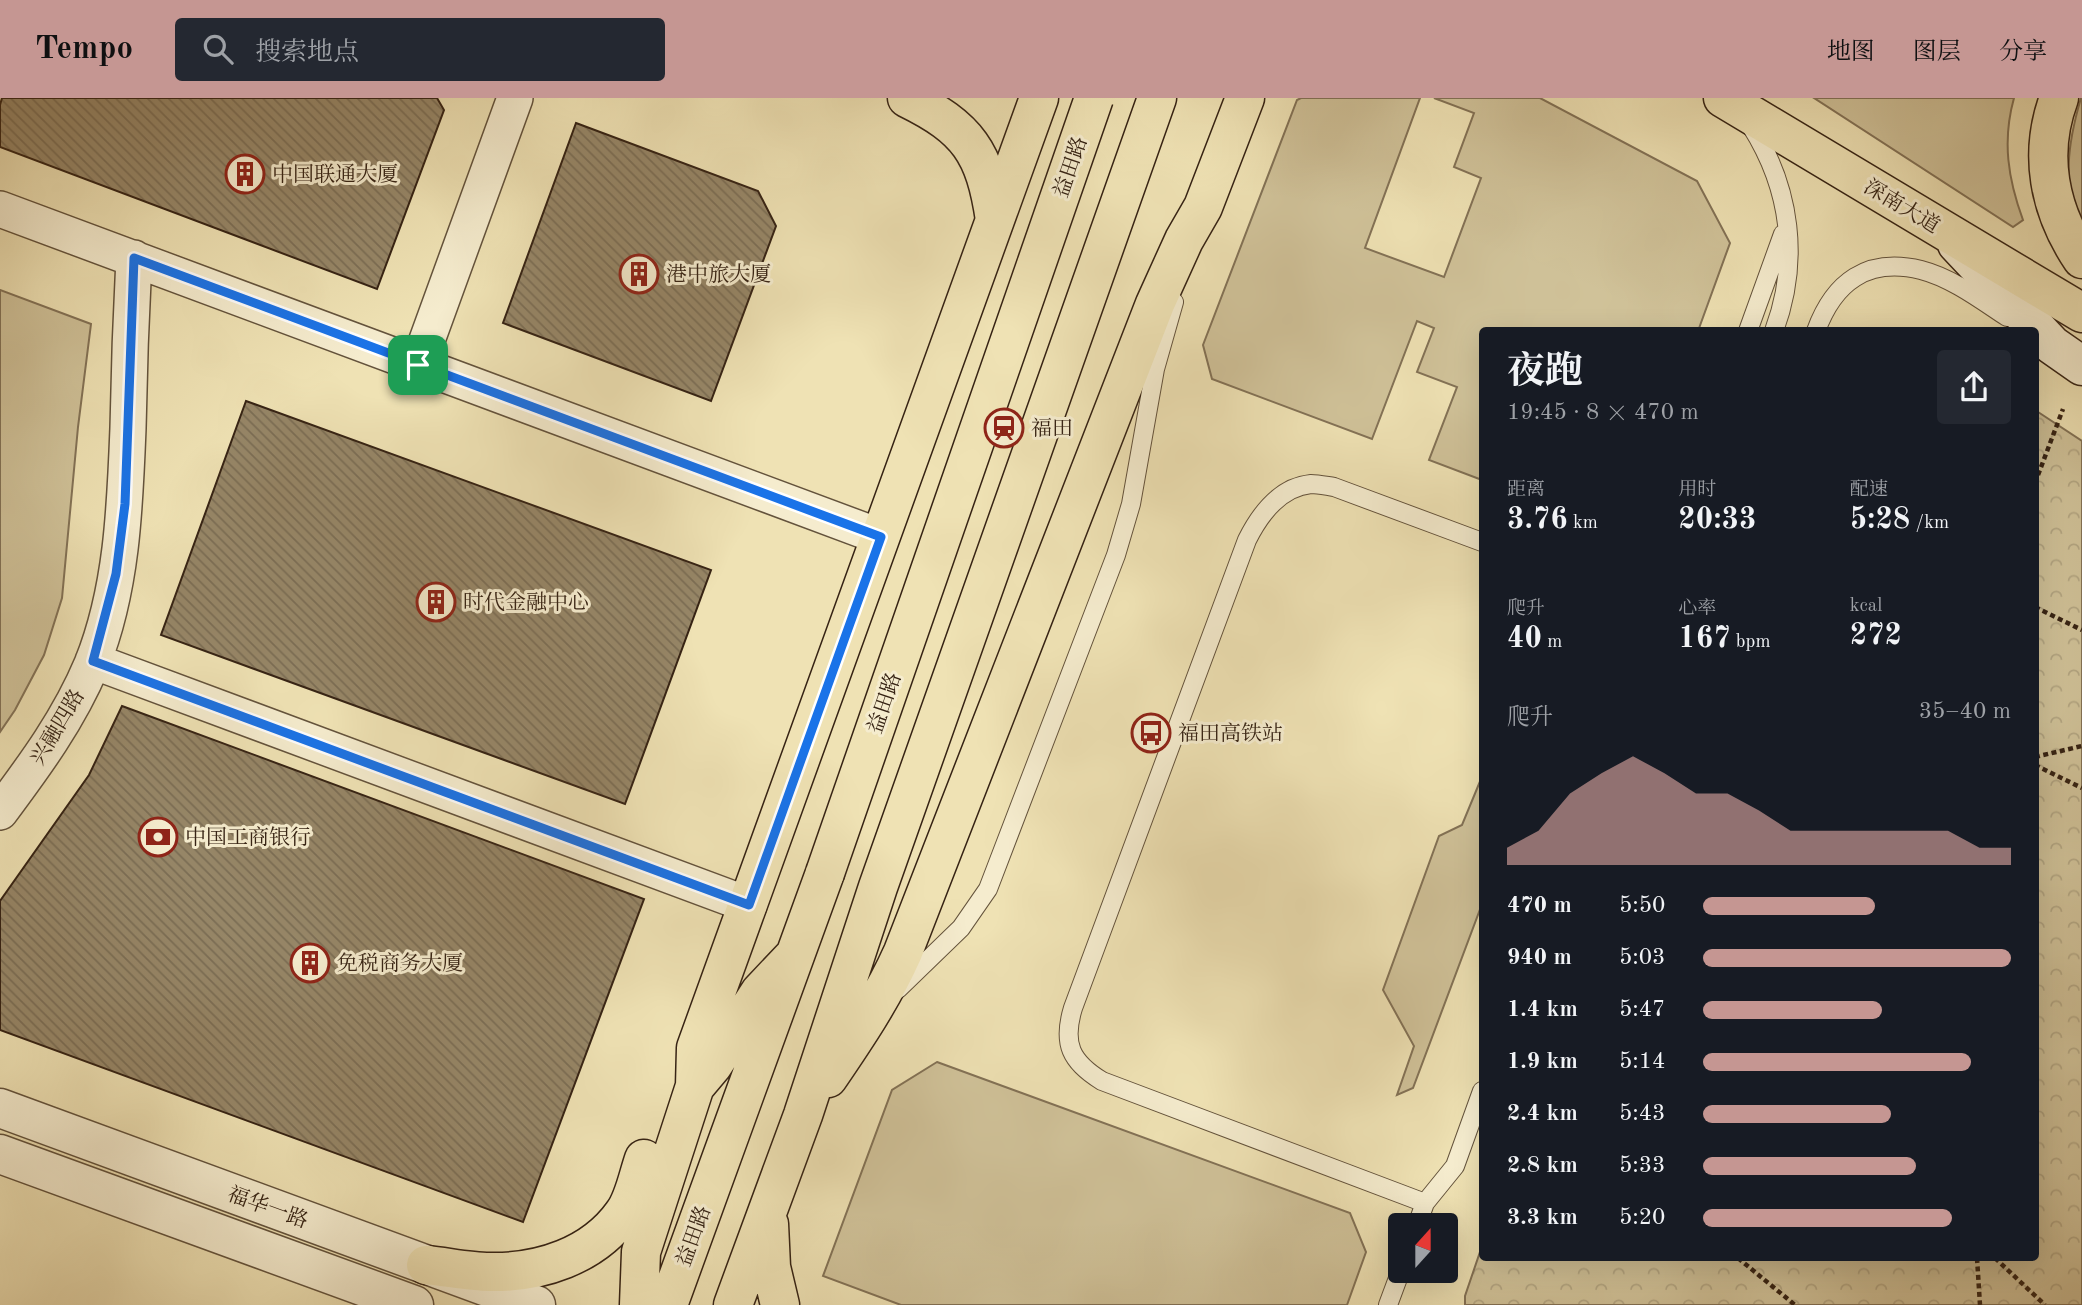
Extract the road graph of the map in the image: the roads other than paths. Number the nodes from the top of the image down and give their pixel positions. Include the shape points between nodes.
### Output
1 (515, 98) edge
2 (906, 98) edge
3 (1039, 98) edge
4 (1094, 98) edge
5 (1157, 98) edge
6 (1245, 98) edge
7 (2059, 98) edge
8 (1732, 103) edge
9 (1203, 207) junction
10 (0, 209) edge
11 (995, 220) junction
12 (1787, 224) junction
13 (1946, 232) junction
14 (134, 258) junction
15 (2082, 259) edge
16 (2082, 313) edge
17 (1749, 327) edge
18 (1775, 327) edge
19 (1818, 327) edge
20 (2022, 327) edge
21 (2034, 327) edge
22 (418, 365) junction
23 (881, 537) junction
24 (1479, 541) edge
25 (93, 661) junction
26 (0, 813) edge
27 (749, 905) junction
28 (795, 955) junction
29 (870, 1016) junction
30 (695, 1086) junction
31 (1479, 1099) edge
32 (0, 1108) edge
33 (803, 1115) junction
34 (0, 1154) edge
35 (1425, 1203) junction
36 (768, 1210) junction
37 (1421, 1213) edge
38 (426, 1265) junction
39 (1396, 1283) edge
40 (414, 1305) edge
41 (536, 1305) edge
42 (639, 1305) edge
43 (668, 1305) edge
44 (733, 1305) edge
45 (780, 1305) edge
46 (1388, 1305) edge

1 - 22 street
2 - 11 main road via 961,132 978,154 990,184
3 - 11 main road
4 - 28 main road, 益田路, bridge
5 - 33 main road via 878,887
6 - 9 main road
7 - 15 main road via 2048,140 2048,177 2059,217
8 - 12 lane via 1763,144 1779,179
8 - 13 main road, 深南大道
9 - 29 main road via 1155,304 903,952
9 - 29 lane via 1155,369 1131,504 1116,555 988,889 961,929
10 - 14 street
11 - 23 main road
12 - 17 lane
12 - 18 lane via 1789,267
13 - 16 main road, 深南大道
13 - 21 street
14 - 22 street
14 - 25 street, 兴融四路 via 125,504 116,574
19 - 20 lane via 1840,287 1861,273 1890,268 1921,271 1951,283
22 - 23 street
23 - 27 main road
24 - 35 lane via 1334,487 1311,484 1286,492 1257,520 1078,995 1068,1033 1076,1060 1102,1082
25 - 26 street, 兴融四路 via 64,723
25 - 27 street
27 - 30 main road via 696,1048
28 - 30 main road via 760,992
28 - 43 main road, 益田路
29 - 33 main road
30 - 38 main road via 660,1115 624,1213 581,1252 542,1267 491,1272
30 - 42 main road via 641,1252
31 - 35 lane via 1455,1166
32 - 38 street, 福华一路
33 - 36 main road
34 - 40 street, 福华一路
35 - 37 lane
36 - 44 main road
36 - 45 main road via 771,1267
38 - 41 street, 福华一路
39 - 46 lane

